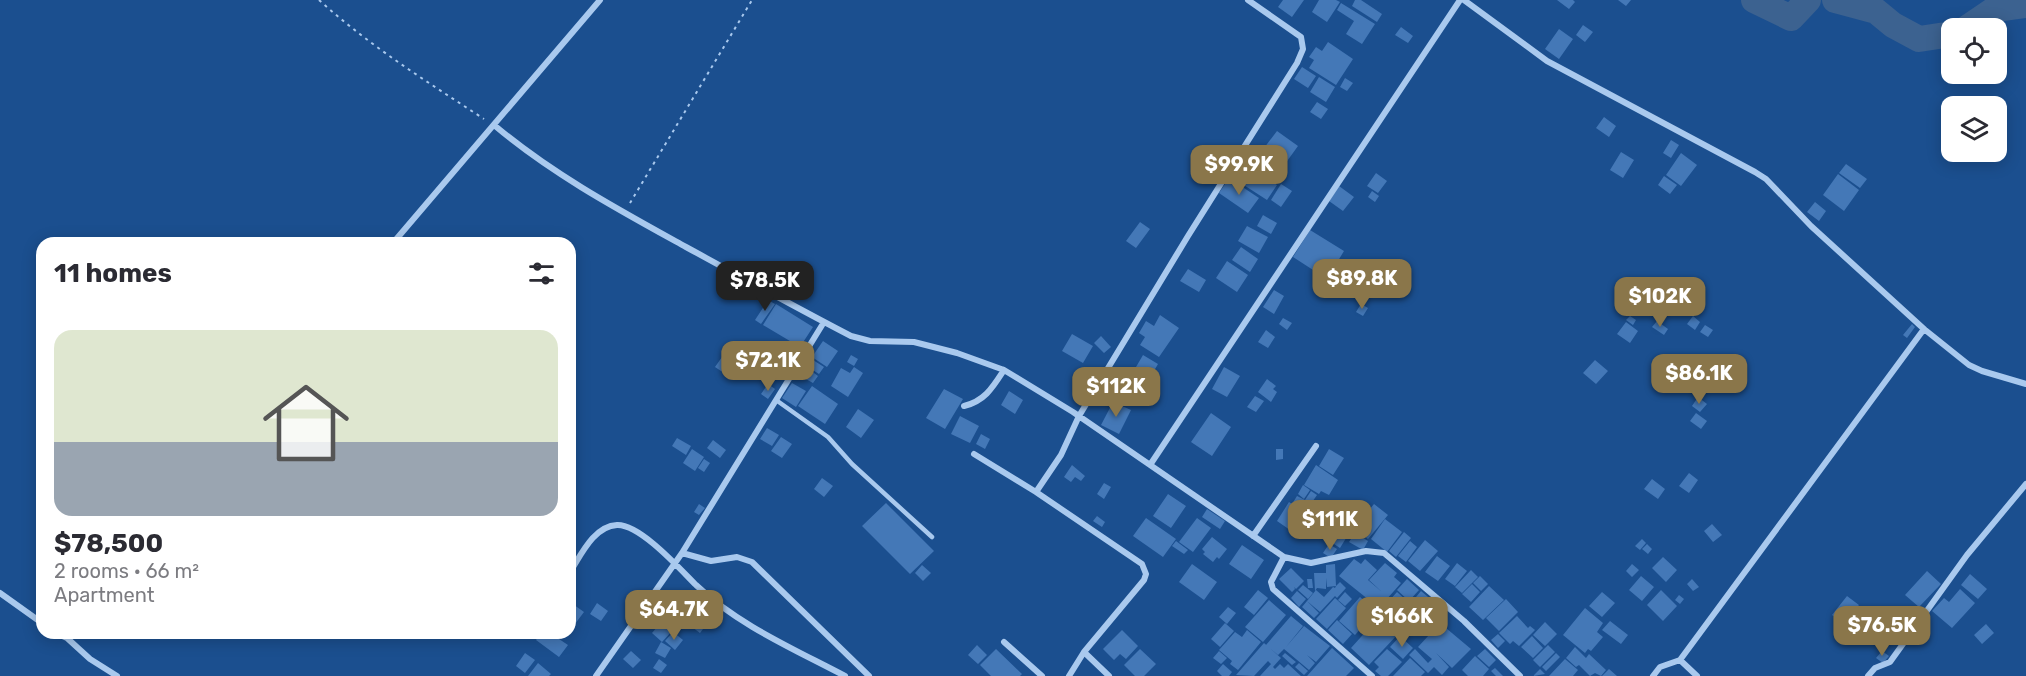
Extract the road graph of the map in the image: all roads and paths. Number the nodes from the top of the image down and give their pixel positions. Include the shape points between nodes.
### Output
1 (319, 0) edge
2 (600, 0) edge
3 (752, 0) edge
4 (1248, 0) edge
5 (1462, 0) edge
6 (494, 125) junction
7 (624, 213) junction
8 (398, 237) edge
9 (824, 322) junction
10 (1924, 329) junction
11 (1004, 370) junction
12 (2026, 384) edge
13 (776, 400) junction
14 (964, 406) dead end
15 (1079, 416) junction
16 (1316, 446) dead end
17 (974, 454) dead end
18 (1150, 465) junction
19 (2026, 484) edge
20 (1036, 492) junction
21 (1253, 536) junction
22 (932, 537) dead end
23 (681, 553) junction
24 (1284, 557) junction
25 (576, 563) edge
26 (674, 564) junction
27 (0, 593) edge
28 (36, 619) edge
29 (68, 639) edge
30 (1004, 642) dead end
31 (1084, 652) junction
32 (1680, 660) junction
33 (117, 676) edge
34 (596, 676) edge
35 (845, 676) edge
36 (868, 676) edge
37 (1042, 676) edge
38 (1069, 676) edge
39 (1109, 676) edge
40 (1372, 676) edge
41 (1521, 676) edge
42 (1653, 676) edge
43 (1697, 676) edge
44 (1868, 676) edge

1 - 6 path via 392,59
2 - 6 street
3 - 7 path
4 - 15 street via 1301,37 1303,50
5 - 10 street via 1547,61 1766,179 1811,226
5 - 18 street
6 - 7 street via 566,178
6 - 8 street
7 - 9 street
9 - 11 street via 851,336 914,342
9 - 13 street
10 - 12 street via 1969,365
10 - 32 street
11 - 14 street via 986,396
11 - 15 street
13 - 22 lane via 828,437
13 - 23 street
15 - 18 street
15 - 20 street via 1061,455
16 - 21 street
17 - 20 street
18 - 21 street
19 - 44 street via 1967,555 1890,662
20 - 31 street via 1145,569 1144,580
21 - 24 street
23 - 26 street
23 - 36 street via 711,561 737,557 752,562
24 - 40 street via 1271,582 1273,589
24 - 41 street via 1311,563 1366,551 1384,553
25 - 26 street via 600,530 624,525
26 - 34 street
26 - 35 street via 723,608
27 - 28 street
29 - 33 street
30 - 37 street
31 - 38 street
31 - 39 street
32 - 42 street via 1660,667
32 - 43 street

